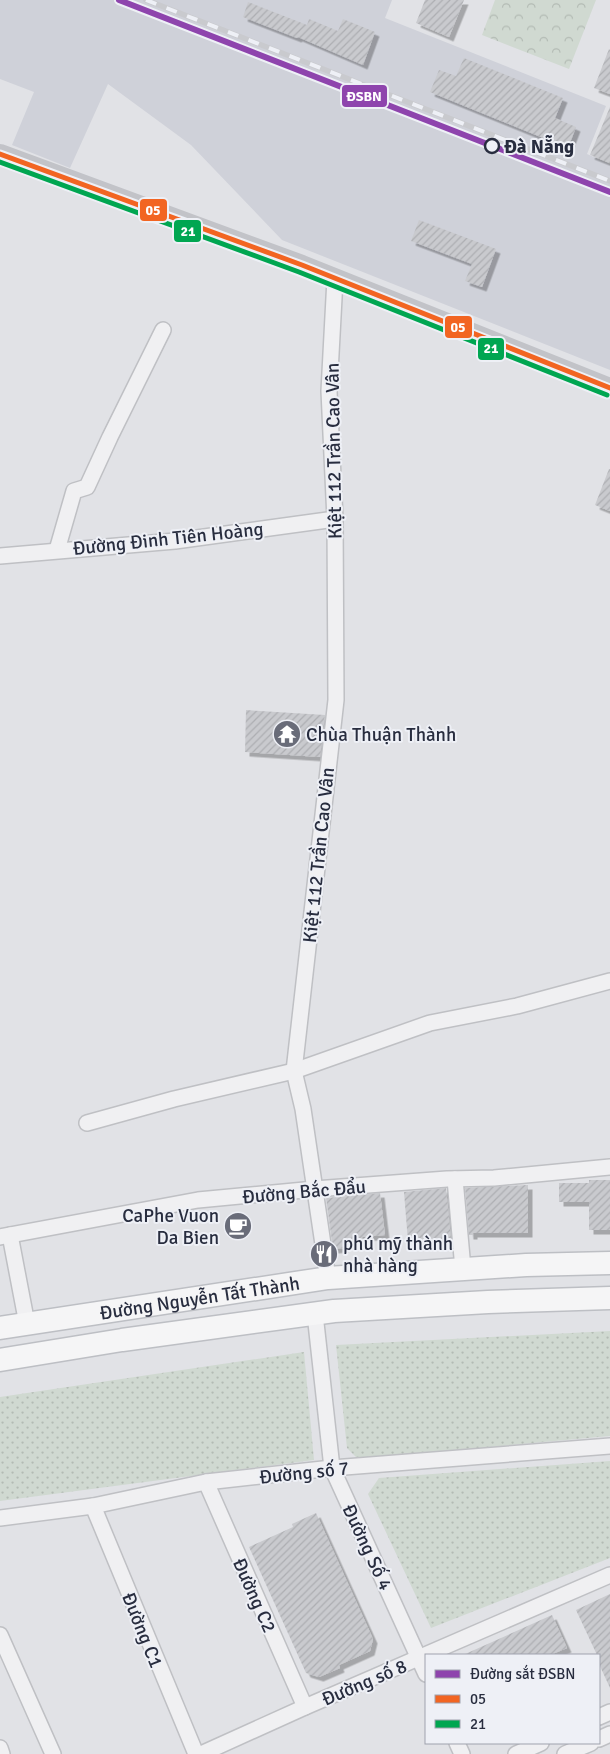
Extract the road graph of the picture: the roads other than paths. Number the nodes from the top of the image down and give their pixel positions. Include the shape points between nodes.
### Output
1 (0, 154) edge
2 (334, 279) junction
3 (163, 330) dead end
4 (610, 388) edge
5 (335, 519) junction
6 (57, 550) junction
7 (0, 556) edge
8 (610, 981) edge
9 (294, 1071) junction
10 (87, 1123) dead end
11 (610, 1167) edge
12 (455, 1179) junction
13 (315, 1189) junction
14 (5, 1236) edge
15 (610, 1262) edge
16 (463, 1269) junction
17 (328, 1278) junction
18 (610, 1298) edge
19 (324, 1313) junction
20 (27, 1324) junction
21 (0, 1328) edge
22 (0, 1360) edge
23 (610, 1446) edge
24 (332, 1468) junction
25 (206, 1482) junction
26 (93, 1506) junction
27 (0, 1518) edge
28 (610, 1575) edge
29 (0, 1635) edge
30 (428, 1654) edge
31 (425, 1655) edge
32 (419, 1658) junction
33 (425, 1672) edge
34 (305, 1707) junction
35 (539, 1744) edge
36 (589, 1744) edge
37 (0, 1748) edge
38 (2, 1754) edge
39 (53, 1754) edge
40 (196, 1754) edge
41 (201, 1754) edge
42 (516, 1754) edge
43 (565, 1754) edge

1 - 2 main road
2 - 4 main road
2 - 5 street, Kiệt 112 Trần Cao Vân via 329,391
3 - 6 street via 87,487 74,491
5 - 6 street, Đường Đinh Tiên Hoàng via 175,541
5 - 9 street, Kiệt 112 Trần Cao Vân via 336,700
6 - 7 street, Đường Đinh Tiên Hoàng
8 - 9 street via 517,1006 430,1023
9 - 10 street
9 - 13 street, Kiệt 112 Trần Cao Vân
11 - 12 street, Đường Bắc Đẩu
12 - 13 street, Đường Bắc Đẩu
12 - 16 street
13 - 14 street, Đường Bắc Đẩu via 198,1200
13 - 17 street, Kiệt 112 Trần Cao Vân
14 - 20 street
15 - 16 main road, Đường Nguyễn Tất Thành
16 - 17 main road, Đường Nguyễn Tất Thành
17 - 19 main road
17 - 20 main road, Đường Nguyễn Tất Thành
18 - 19 main road, Đường Nguyễn Tất Thành
19 - 22 main road, Đường Nguyễn Tất Thành
19 - 24 street, Đường Số 4
20 - 21 main road, Đường Nguyễn Tất Thành
23 - 24 street, Đường số 7
24 - 25 street, Đường số 7
24 - 32 street, Đường Số 4
25 - 26 street, Đường số 7
25 - 34 street, Đường C2
26 - 27 street, Đường số 7
26 - 40 street, Đường C1
28 - 30 street, Đường số 8
29 - 39 street
31 - 32 street, Đường số 8
32 - 33 street
32 - 34 street, Đường số 8
34 - 41 street, Đường số 8
35 - 42 street
36 - 43 street
37 - 38 street

